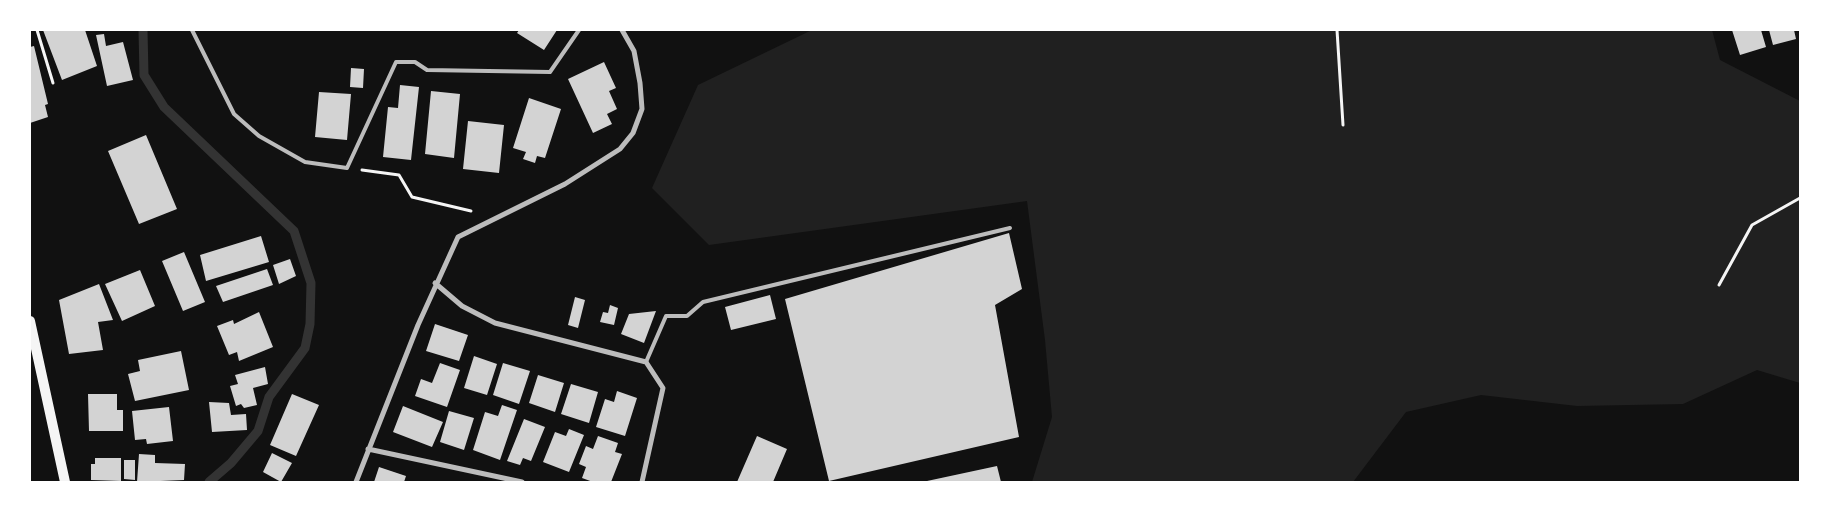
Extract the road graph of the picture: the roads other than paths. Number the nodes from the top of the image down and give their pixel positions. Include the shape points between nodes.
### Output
1 (192, 30) edge
2 (579, 30) edge
3 (622, 30) edge
4 (1010, 228) dead end
5 (436, 283) junction
6 (30, 321) edge
7 (646, 362) junction
8 (368, 449) junction
9 (65, 482) edge
10 (356, 482) edge
11 (522, 482) edge
12 (642, 482) edge

1 - 2 lane via 234,114 259,136 305,162 347,168 396,62 415,62 427,70 550,72
3 - 5 street via 634,51 640,83 642,109 633,133 620,149 594,167 458,237
4 - 7 lane via 703,302 687,316 666,316
5 - 7 street via 462,306 495,323
5 - 8 street
6 - 9 main road
7 - 12 street via 663,388
8 - 10 street
8 - 11 street

